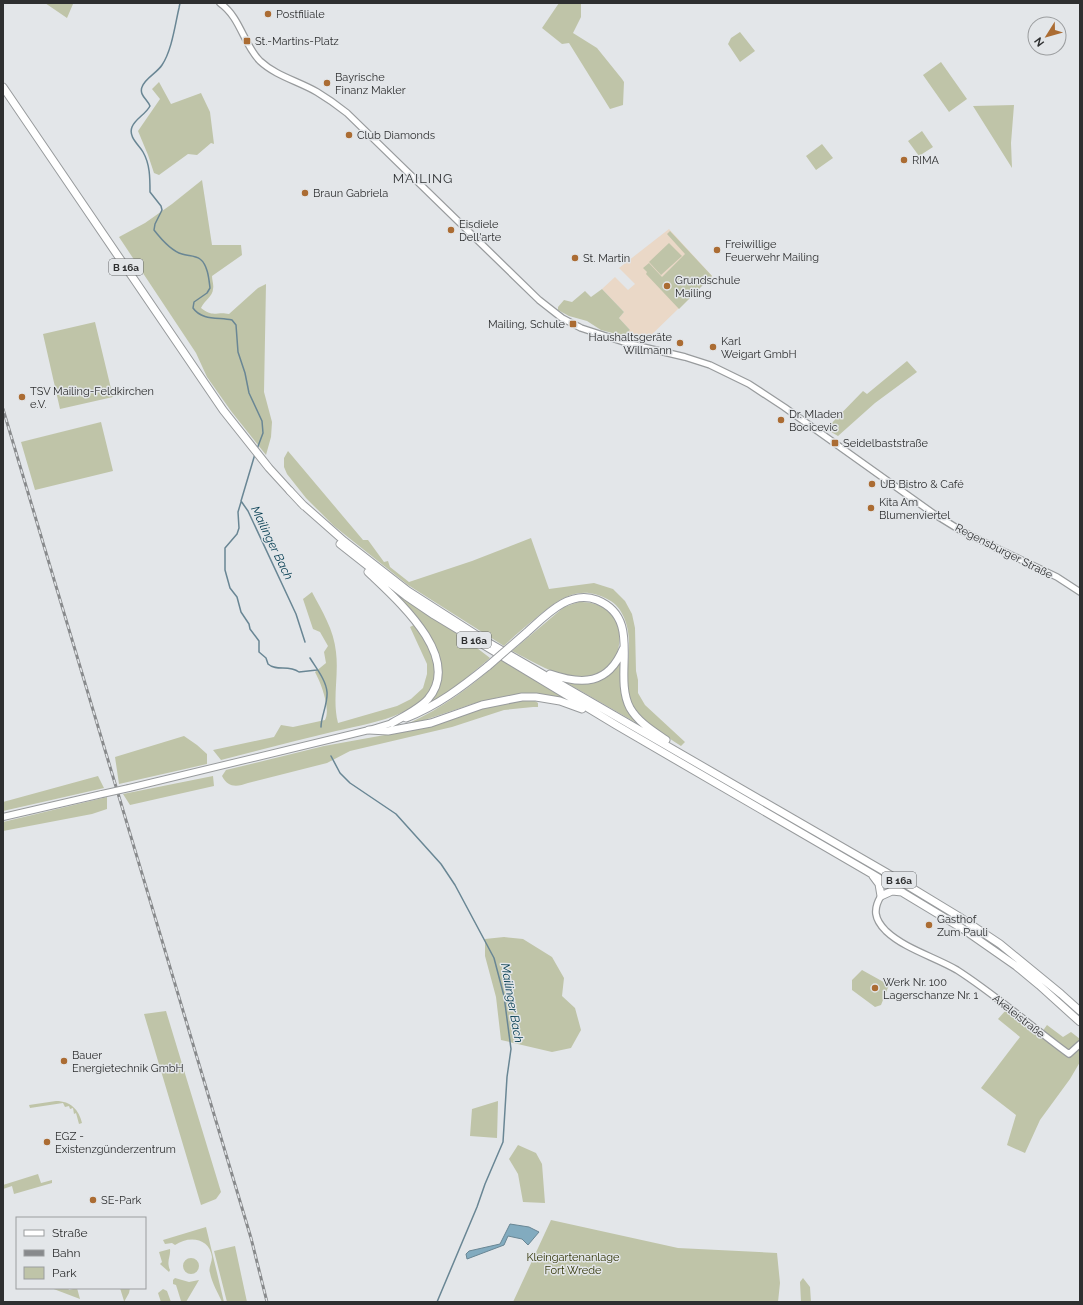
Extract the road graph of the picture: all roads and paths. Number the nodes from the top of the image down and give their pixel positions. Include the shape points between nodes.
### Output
1 (220, 3) edge
2 (3, 87) edge
3 (301, 503) junction
4 (340, 544) junction
5 (1080, 592) edge
6 (624, 648) junction
7 (536, 669) junction
8 (392, 723) junction
9 (616, 725) junction
10 (370, 730) junction
11 (705, 768) junction
12 (3, 817) edge
13 (872, 874) junction
14 (904, 893) junction
15 (881, 896) junction
16 (1080, 1011) edge
17 (1080, 1022) edge
18 (1080, 1044) edge

1 - 5 street, Regensburger Straße via 232,13 251,49 260,60 273,70 317,92 347,113 539,300 562,318 597,334 710,365 749,384 934,514 984,542 1057,577
2 - 3 main road, B 16a via 223,410 262,460
3 - 4 main road, B 16a
3 - 7 main road, B 16a via 344,541 408,591
4 - 8 main road via 410,616 427,637 437,658 439,674 428,698 422,705
4 - 9 main road, B 16a via 379,576 434,615
6 - 7 main road via 611,668 589,680 572,681
6 - 8 main road, bridge via 624,634 618,616 605,604 592,598 575,598 550,612 488,666 445,699 420,713
6 - 11 main road via 624,676 630,707 645,725
7 - 11 main road, B 16a
8 - 10 main road
9 - 10 main road via 560,700 522,697 482,705 431,723 388,731
9 - 13 main road, B 16a
10 - 12 main road, bridge
11 - 16 main road, B 16a via 958,916 1000,944
13 - 14 main road, B 16a
13 - 15 main road via 879,884
14 - 15 main road via 892,891
14 - 17 main road, B 16a via 991,947
15 - 18 street, Akeleistraße via 876,904 876,912 881,924 893,936 970,979 1069,1054

